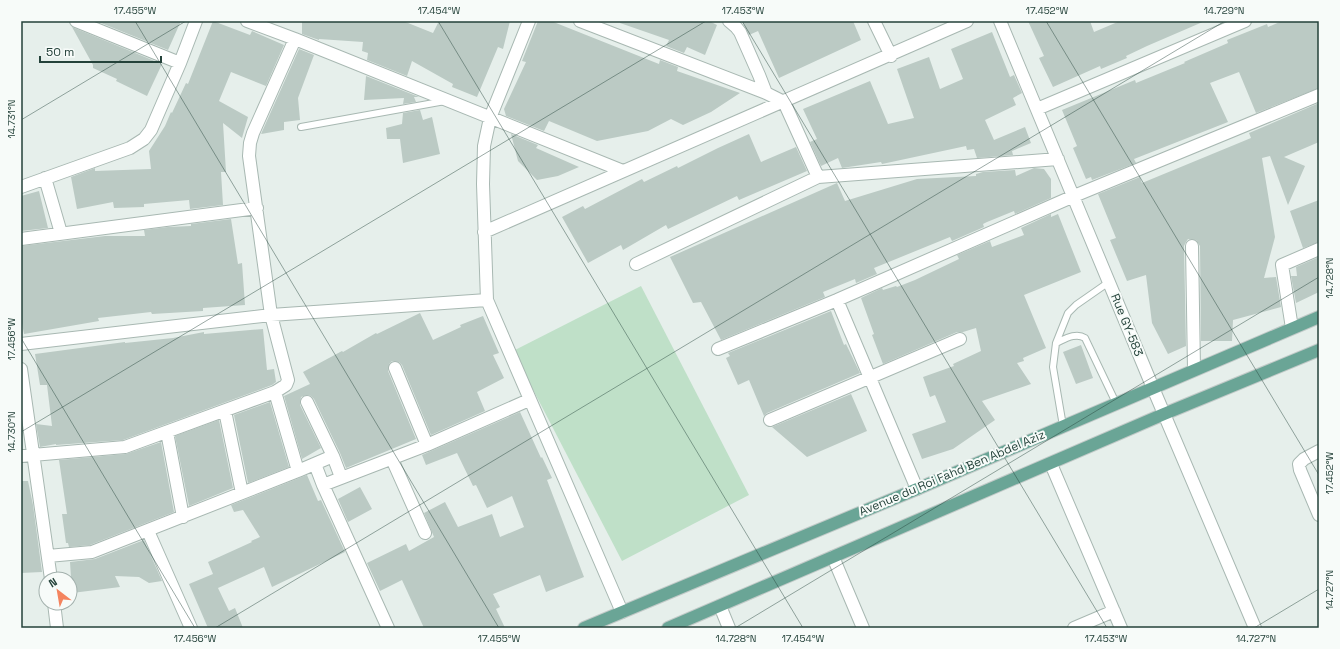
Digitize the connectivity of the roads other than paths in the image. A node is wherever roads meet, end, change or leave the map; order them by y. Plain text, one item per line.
1 (76, 21) edge
2 (196, 21) edge
3 (247, 21) edge
4 (530, 21) edge
5 (580, 21) edge
6 (729, 21) edge
7 (874, 21) edge
8 (967, 21) edge
9 (1000, 21) edge
10 (1245, 21) edge
11 (295, 39) junction
12 (891, 56) junction
13 (180, 63) junction
14 (766, 94) junction
15 (1319, 95) edge
16 (448, 101) junction
17 (784, 102) junction
18 (1037, 109) junction
19 (490, 118) junction
20 (301, 127) dead end
21 (1058, 159) junction
22 (623, 171) junction
23 (818, 177) junction
24 (45, 178) junction
25 (21, 187) edge
26 (1074, 196) junction
27 (257, 208) junction
28 (484, 232) junction
29 (61, 233) junction
30 (21, 239) edge
31 (1192, 246) dead end
32 (1319, 249) edge
33 (636, 264) dead end
34 (1109, 282) junction
35 (487, 300) junction
36 (837, 300) junction
37 (272, 315) junction
38 (1319, 317) edge
39 (1292, 328) junction
40 (960, 339) dead end
41 (1056, 343) junction
42 (21, 344) edge
43 (718, 349) dead end
44 (1319, 350) edge
45 (395, 368) dead end
46 (21, 369) edge
47 (1194, 369) junction
48 (870, 378) junction
49 (1153, 388) junction
50 (275, 392) junction
51 (529, 400) junction
52 (307, 402) dead end
53 (1116, 403) junction
54 (225, 410) junction
55 (1164, 414) junction
56 (770, 420) dead end
57 (1063, 426) junction
58 (167, 432) junction
59 (427, 445) junction
60 (1319, 451) edge
61 (21, 456) edge
62 (33, 456) junction
63 (333, 456) junction
64 (392, 459) junction
65 (315, 464) junction
66 (1051, 464) junction
67 (298, 471) junction
68 (341, 477) junction
69 (322, 485) junction
70 (917, 489) junction
71 (242, 493) junction
72 (1319, 515) edge
73 (183, 517) junction
74 (148, 531) junction
75 (425, 533) dead end
76 (48, 556) junction
77 (833, 558) junction
78 (50, 571) edge
79 (720, 606) junction
80 (55, 611) edge
81 (1114, 611) junction
82 (622, 612) junction
83 (57, 628) edge
84 (191, 628) edge
85 (388, 628) edge
86 (584, 628) edge
87 (668, 628) edge
88 (729, 628) edge
89 (862, 628) edge
90 (1074, 628) edge
91 (1121, 628) edge
92 (1255, 628) edge

1 - 13 street
2 - 13 street
3 - 11 street
4 - 19 street
5 - 14 street
6 - 14 street
7 - 12 street
8 - 12 street
9 - 18 street, Rue GY-583
10 - 18 street
11 - 16 street
11 - 27 street
12 - 17 street
13 - 24 street
14 - 17 street
15 - 26 street
16 - 19 street
16 - 20 lane
17 - 22 street
17 - 23 street
18 - 21 street, Rue GY-583
19 - 22 street
19 - 28 street
21 - 23 street
21 - 26 street, Rue GY-583
22 - 28 street
23 - 33 street
24 - 25 street
24 - 29 street
26 - 34 street, Rue GY-583
26 - 36 street
27 - 29 street
27 - 37 street
28 - 35 street
29 - 30 street
31 - 47 street
32 - 39 street
34 - 41 lane
34 - 49 street, Rue GY-583
35 - 37 street
35 - 51 street
36 - 43 street
36 - 48 street
37 - 42 street
37 - 50 street
38 - 39 main road, Avenue du Roi Fahd Ben Abdel Aziz
39 - 47 main road, Avenue du Roi Fahd Ben Abdel Aziz
40 - 48 street
41 - 53 lane
41 - 57 lane
44 - 55 main road
45 - 59 street
46 - 62 street
47 - 49 main road, Avenue du Roi Fahd Ben Abdel Aziz
48 - 56 street
48 - 70 street
49 - 53 main road, Avenue du Roi Fahd Ben Abdel Aziz
49 - 55 street, Rue GY-583
50 - 54 street
50 - 67 street
51 - 59 street
51 - 82 street
52 - 63 street
53 - 57 main road, Avenue du Roi Fahd Ben Abdel Aziz
54 - 58 street
54 - 71 street
55 - 66 main road
55 - 92 street, Rue GY-583
57 - 70 main road, Avenue du Roi Fahd Ben Abdel Aziz
58 - 62 street
58 - 73 street
59 - 64 street
60 - 72 street
61 - 62 street
62 - 76 street
63 - 65 street
63 - 68 street
64 - 68 street
64 - 75 street
65 - 67 street
65 - 69 street
66 - 77 main road
66 - 81 street
67 - 71 street
68 - 69 street
69 - 85 street
70 - 82 main road, Avenue du Roi Fahd Ben Abdel Aziz
71 - 73 street
73 - 74 street
74 - 76 street
74 - 84 street
76 - 78 street
77 - 79 main road
77 - 89 street
79 - 87 main road
79 - 88 street
80 - 83 street
81 - 90 street
81 - 91 street
82 - 86 main road, Avenue du Roi Fahd Ben Abdel Aziz

